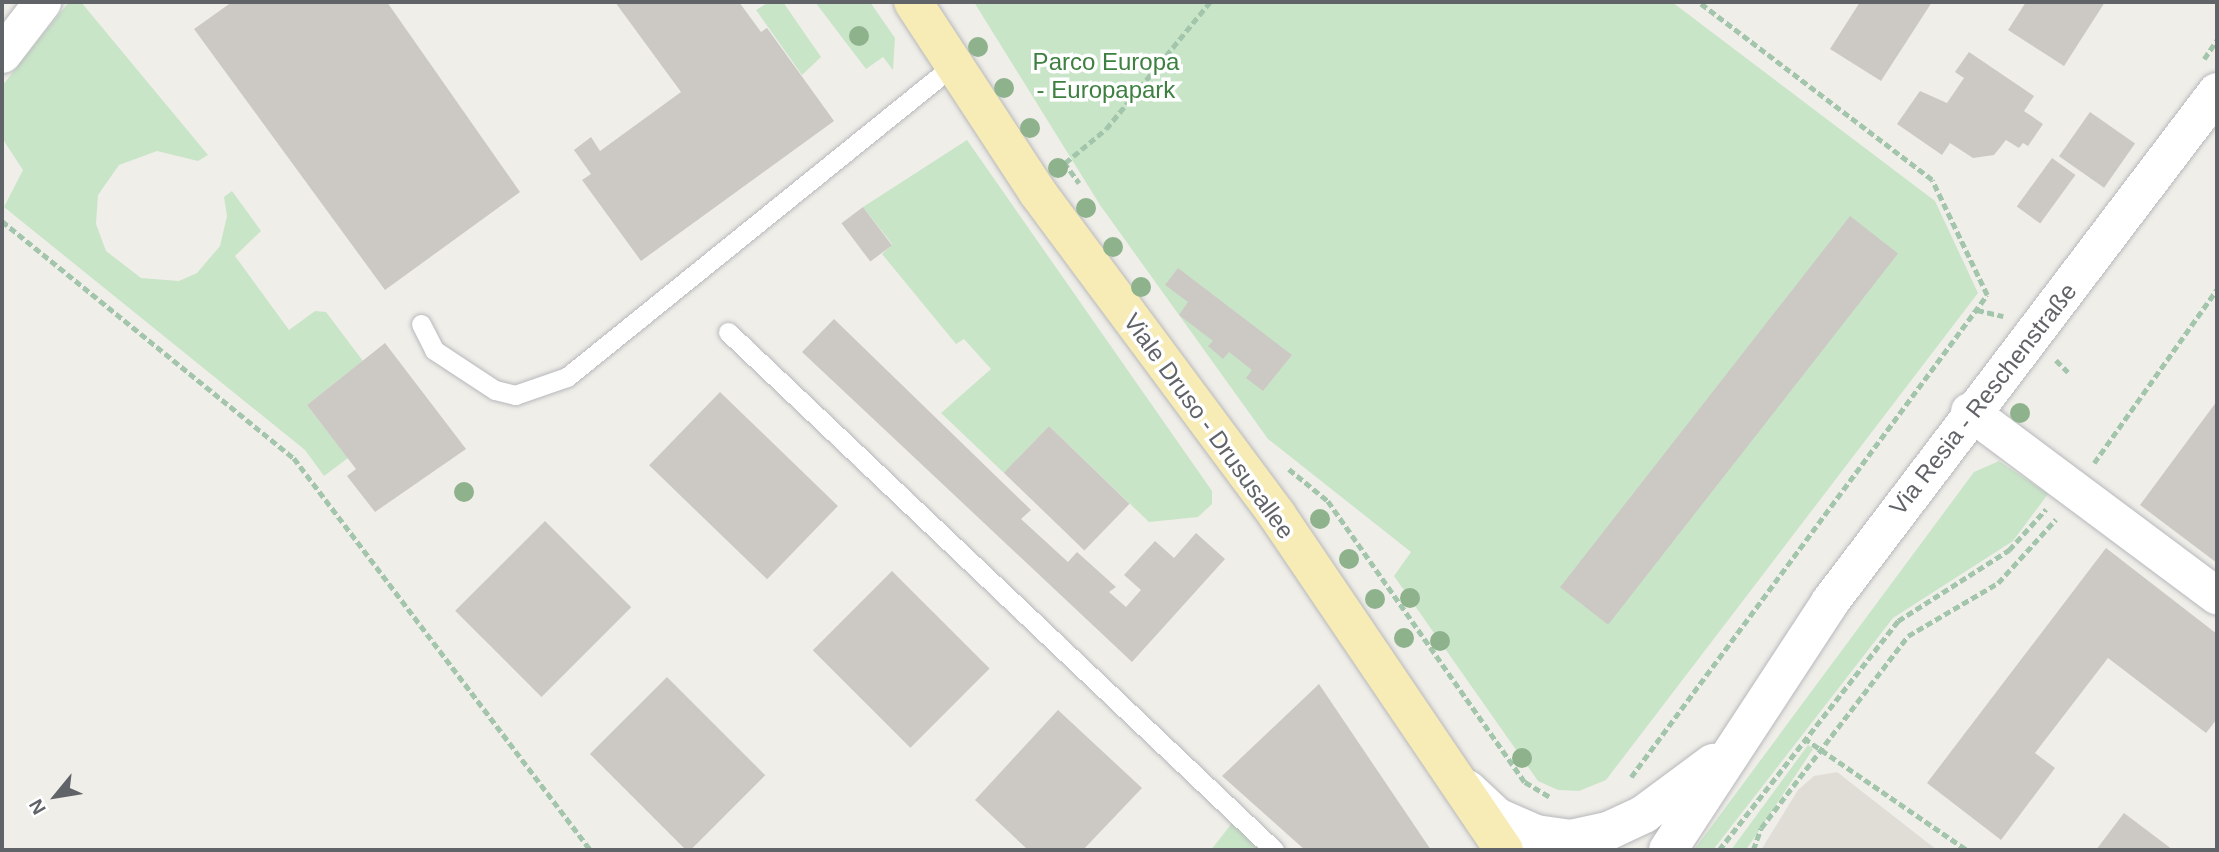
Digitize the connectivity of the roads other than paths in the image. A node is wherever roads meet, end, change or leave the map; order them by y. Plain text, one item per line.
1 (42, 2) edge
2 (913, 2) edge
3 (2, 54) edge
4 (954, 65) junction
5 (2217, 92) edge
6 (421, 324) dead end
7 (728, 331) dead end
8 (1969, 411) junction
9 (2217, 596) edge
10 (1749, 727) junction
11 (1453, 775) junction
12 (1673, 846) edge
13 (1274, 850) edge
14 (1504, 850) edge
15 (1640, 850) edge

1 - 3 street
2 - 4 main road, Viale Druso - Drususallee
4 - 6 lane
4 - 11 main road, Viale Druso - Drususallee
5 - 8 main road, Via Resia - Reschenstraße
7 - 13 lane
8 - 9 street
8 - 10 main road, Via Resia - Reschenstraße
10 - 11 main road
10 - 12 main road, Via Resia - Reschenstraße
10 - 15 main road, Via Resia - Reschenstraße
11 - 14 main road, Viale Druso - Drususallee

